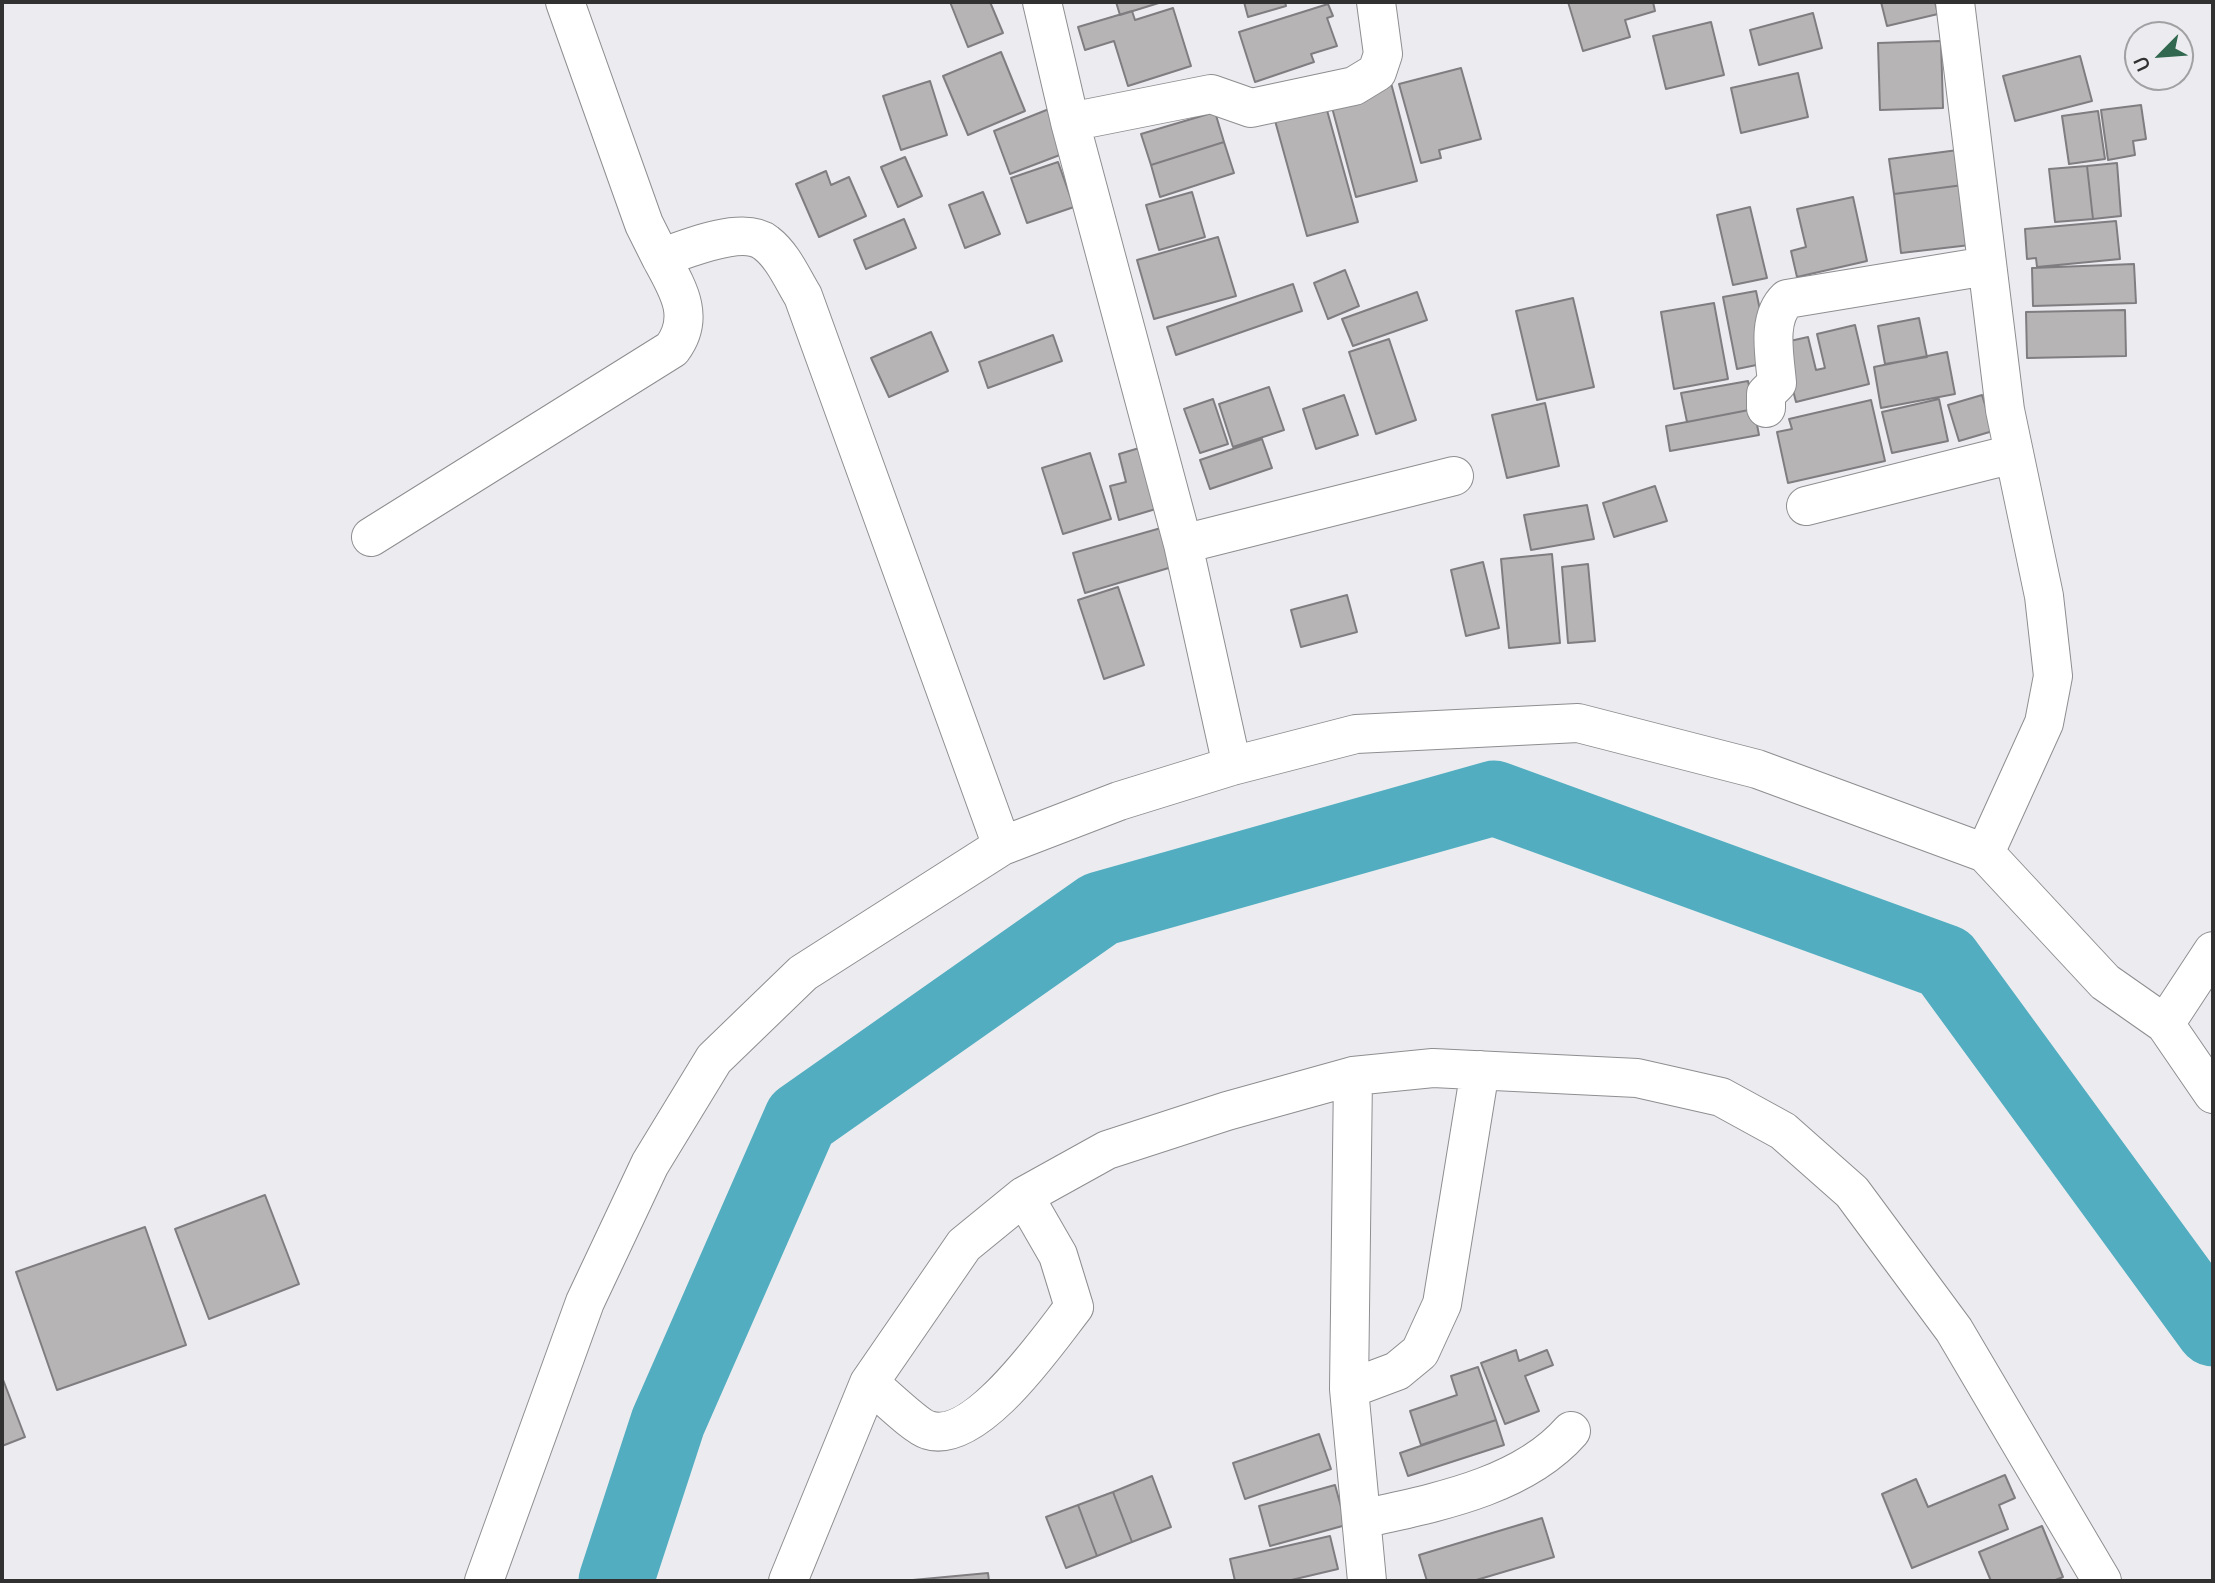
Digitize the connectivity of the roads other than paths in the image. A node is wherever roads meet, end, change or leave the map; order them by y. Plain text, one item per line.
1 (565, 2) edge
2 (1041, 2) edge
3 (1376, 2) edge
4 (1955, 2) edge
5 (1070, 122) junction
6 (661, 258) junction
7 (1987, 266) junction
8 (1766, 408) dead end
9 (2013, 454) junction
10 (1454, 476) dead end
11 (1806, 506) dead end
12 (371, 537) dead end
13 (1183, 544) junction
14 (1232, 766) junction
15 (1002, 846) junction
16 (1985, 853) junction
17 (2213, 951) edge
18 (2165, 1024) junction
19 (1480, 1070) junction
20 (1353, 1076) junction
21 (2213, 1094) edge
22 (1024, 1196) junction
23 (869, 1383) junction
24 (1349, 1389) junction
25 (1571, 1431) dead end
26 (1362, 1519) junction
27 (484, 1581) edge
28 (788, 1581) edge
29 (1367, 1581) edge
30 (2102, 1581) edge

1 - 6 street
2 - 5 street
3 - 5 street
4 - 7 street
5 - 13 street
6 - 12 street
6 - 15 street
7 - 8 street
7 - 9 street
9 - 11 street
9 - 16 street
10 - 13 street
13 - 14 street
14 - 15 street
14 - 16 street
15 - 27 street
16 - 18 street
17 - 18 street
18 - 21 street
19 - 20 street
19 - 24 street
19 - 30 street
20 - 22 street
20 - 24 street
22 - 23 street
22 - 23 street
23 - 28 street
24 - 26 street
25 - 26 street
26 - 29 street

